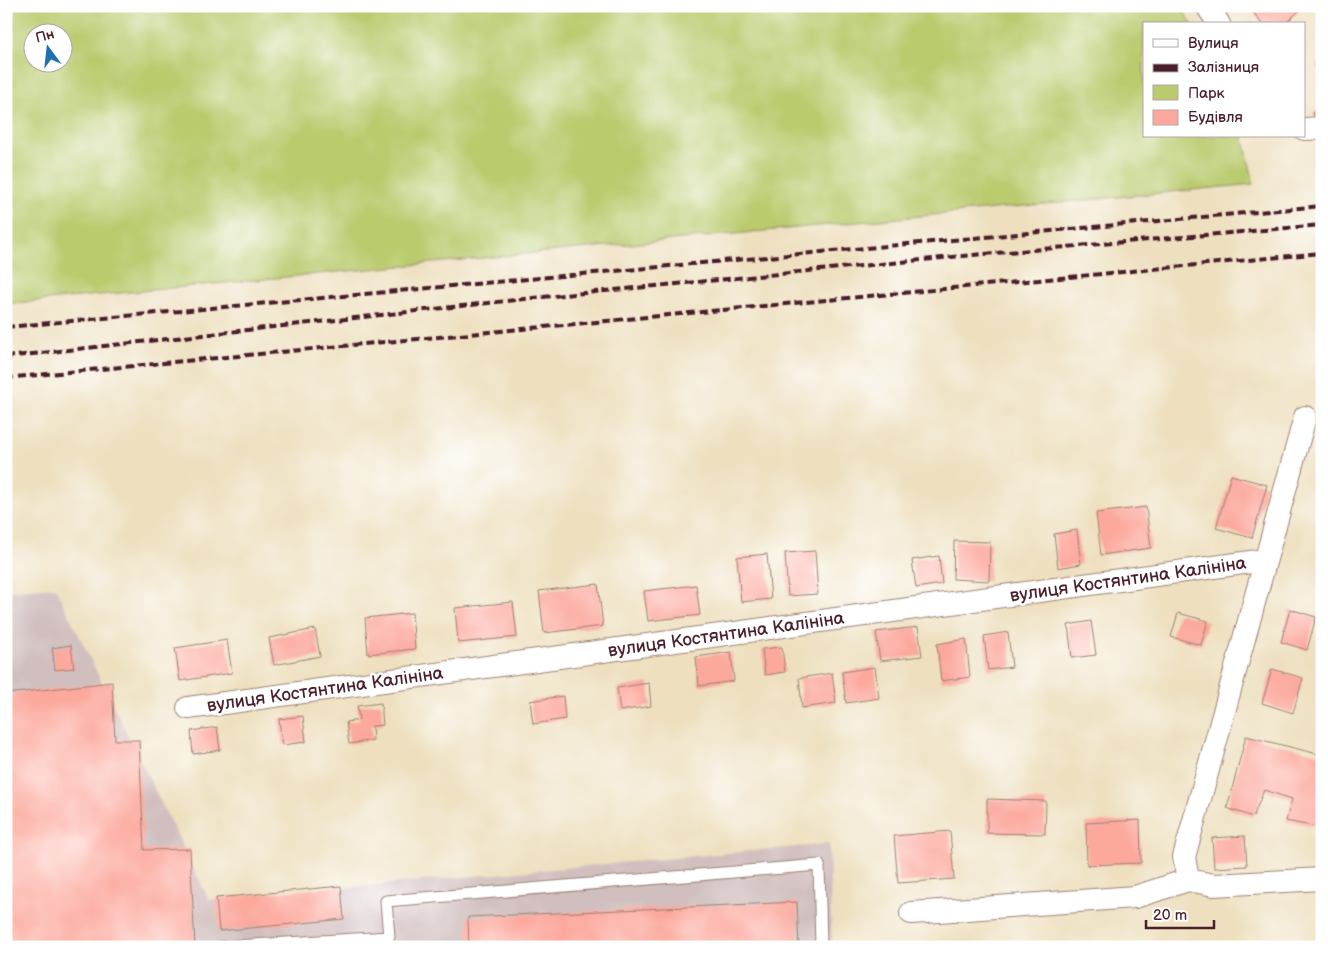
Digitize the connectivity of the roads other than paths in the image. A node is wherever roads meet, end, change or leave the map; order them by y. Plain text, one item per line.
1 (1207, 6) edge
2 (1218, 22) edge
3 (1305, 417) dead end
4 (1265, 560) junction
5 (188, 708) dead end
6 (1322, 879) edge
7 (1188, 880) junction
8 (911, 913) dead end
9 (220, 947) edge
10 (821, 947) edge

1 - 2 street
3 - 4 street, вулиця Костянтина Калініна
4 - 5 street, вулиця Костянтина Калініна
4 - 7 street, вулиця Костянтина Калініна
6 - 7 street
7 - 8 street
9 - 10 lane

